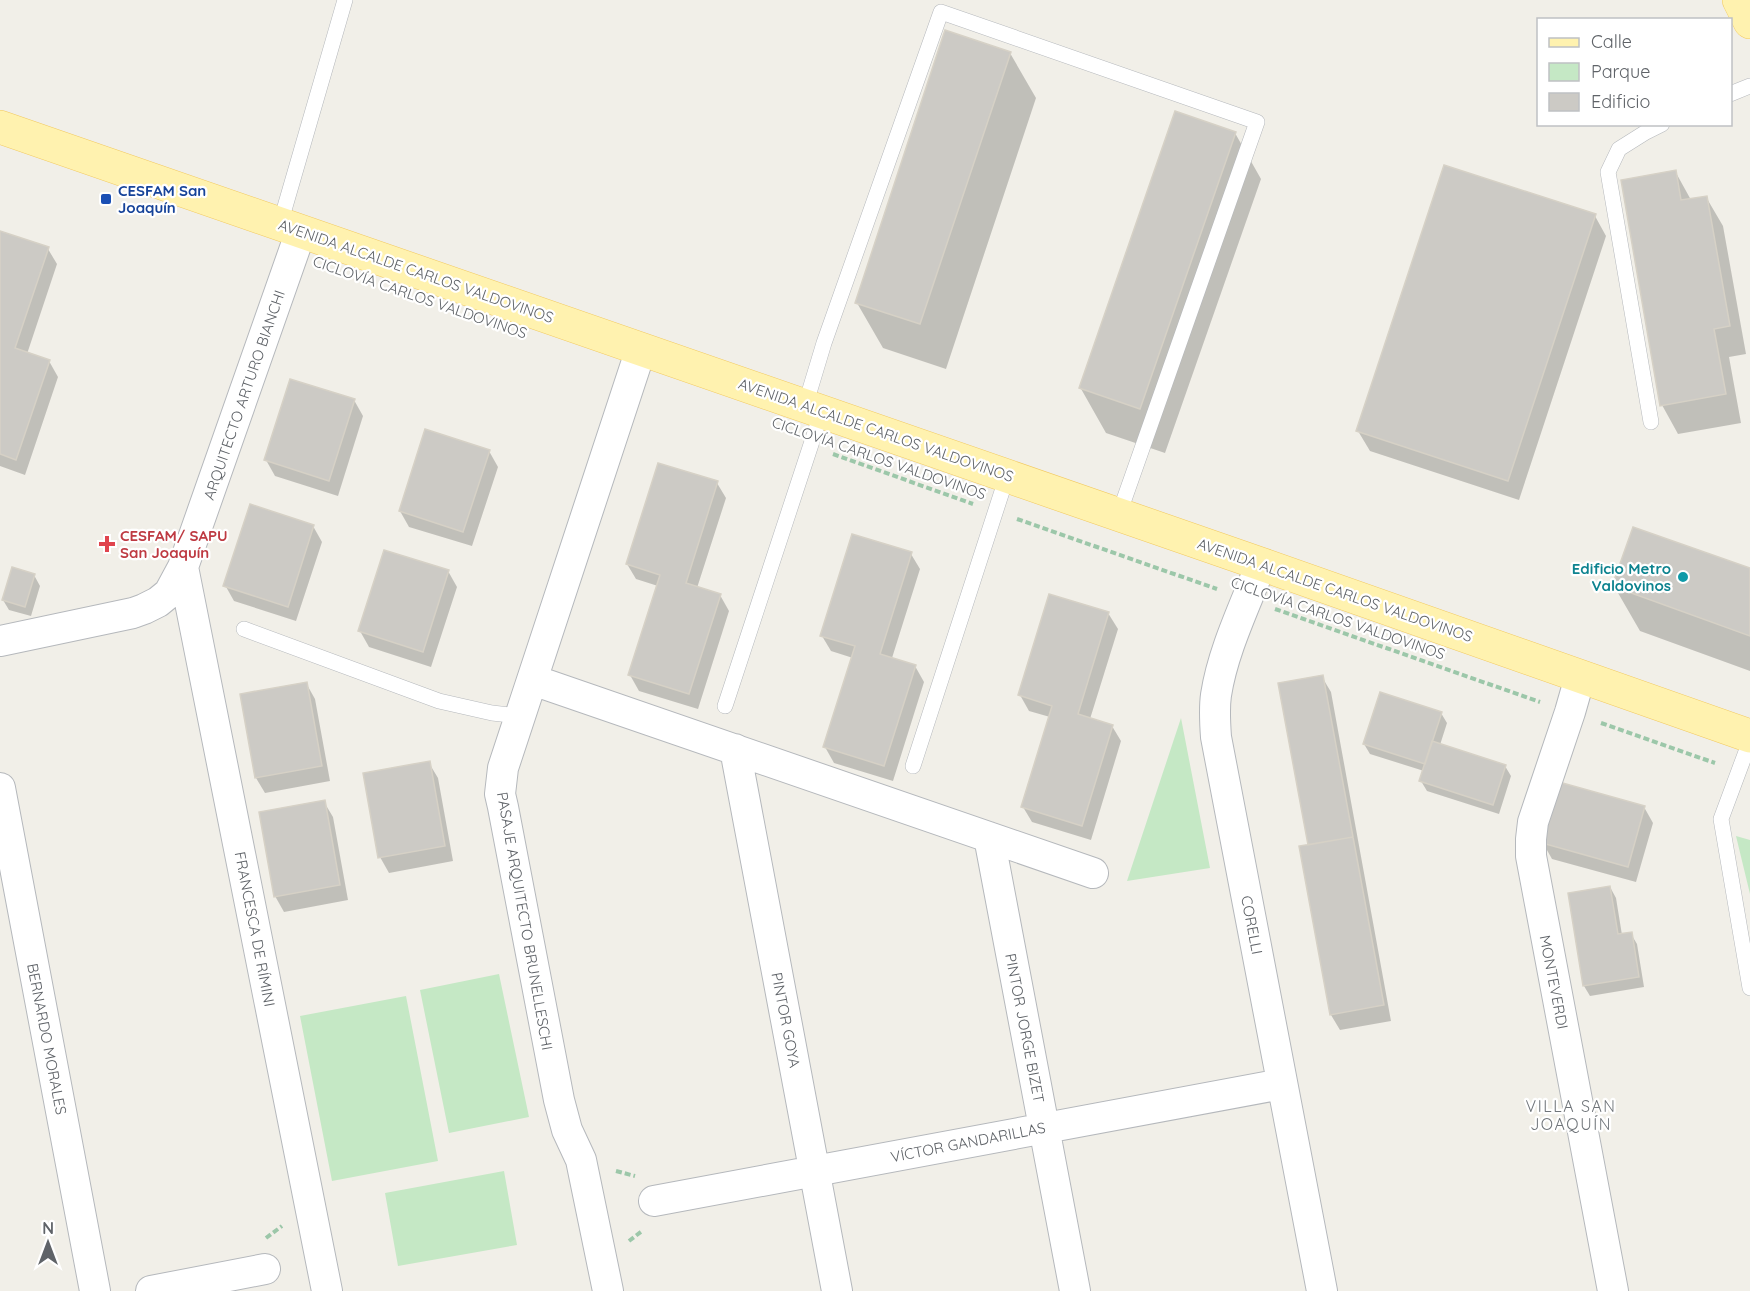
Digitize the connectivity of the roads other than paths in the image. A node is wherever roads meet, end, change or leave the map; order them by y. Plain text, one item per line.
1 (345, 0) edge
2 (1739, 0) edge
3 (1750, 22) edge
4 (1750, 86) edge
5 (1732, 94) edge
6 (1658, 126) edge
7 (0, 127) edge
8 (291, 228) junction
9 (641, 349) junction
10 (813, 409) junction
11 (1651, 422) dead end
12 (1007, 476) junction
13 (1119, 514) junction
14 (1261, 564) junction
15 (183, 567) junction
16 (244, 629) dead end
17 (0, 641) edge
18 (1580, 677) junction
19 (533, 680) junction
20 (725, 706) dead end
21 (520, 716) junction
22 (1750, 736) edge
23 (1750, 741) edge
24 (735, 749) junction
25 (913, 766) dead end
26 (0, 788) edge
27 (989, 837) junction
28 (1093, 873) dead end
29 (1750, 988) edge
30 (1282, 1084) junction
31 (1043, 1128) junction
32 (814, 1171) junction
33 (654, 1201) dead end
34 (265, 1269) dead end
35 (95, 1291) edge
36 (151, 1291) edge
37 (327, 1291) edge
38 (608, 1291) edge
39 (837, 1291) edge
40 (1074, 1291) edge
41 (1322, 1291) edge
42 (1613, 1291) edge

1 - 8 lane
2 - 3 main road
4 - 5 lane
6 - 11 lane
7 - 8 main road, AVENIDA ALCALDE CARLOS VALDOVINOS
8 - 9 main road, AVENIDA ALCALDE CARLOS VALDOVINOS
8 - 15 street, ARQUITECTO ARTURO BIANCHI
9 - 10 main road, AVENIDA ALCALDE CARLOS VALDOVINOS
9 - 19 street, PASAJE ARQUITECTO BRUNELLESCHI
10 - 12 main road, AVENIDA ALCALDE CARLOS VALDOVINOS
10 - 13 lane
10 - 20 lane
12 - 13 main road, AVENIDA ALCALDE CARLOS VALDOVINOS
12 - 25 lane
13 - 14 main road, AVENIDA ALCALDE CARLOS VALDOVINOS
14 - 18 main road, AVENIDA ALCALDE CARLOS VALDOVINOS
14 - 30 street, CORELLI
15 - 17 street, ARQUITECTO ARTURO BIANCHI
15 - 37 street, FRANCESCA DE RÍMINI
16 - 21 lane
18 - 22 main road, AVENIDA ALCALDE CARLOS VALDOVINOS
18 - 42 street, MONTEVERDI
19 - 21 street, PASAJE ARQUITECTO BRUNELLESCHI
19 - 24 street
21 - 38 street, PASAJE ARQUITECTO BRUNELLESCHI
23 - 29 lane
24 - 27 street
24 - 32 street, PINTOR GOYA
26 - 35 street, BERNARDO MORALES
27 - 28 street
27 - 31 street, PINTOR JORGE BIZET
30 - 31 street, VÍCTOR GANDARILLAS
30 - 41 street, CORELLI
31 - 32 street, VÍCTOR GANDARILLAS
31 - 40 street, PINTOR JORGE BIZET
32 - 33 street, VÍCTOR GANDARILLAS
32 - 39 street, PINTOR GOYA
34 - 36 street

